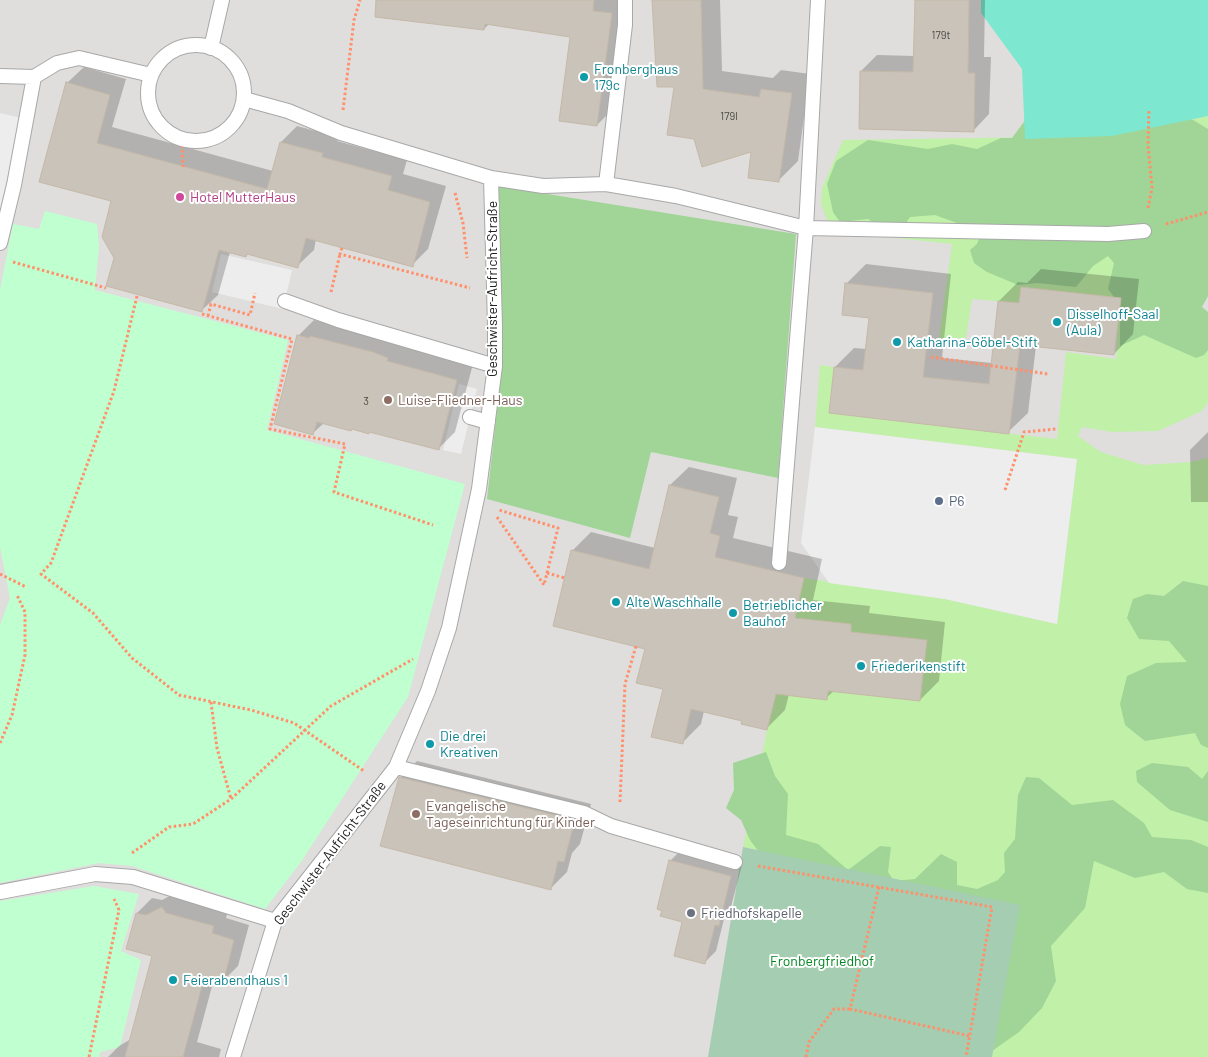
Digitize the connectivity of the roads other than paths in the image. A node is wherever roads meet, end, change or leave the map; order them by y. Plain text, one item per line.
1 (222, 0) edge
2 (625, 0) edge
3 (818, 0) edge
4 (211, 48) junction
5 (151, 75) junction
6 (0, 76) edge
7 (34, 77) junction
8 (244, 99) junction
9 (491, 178) junction
10 (606, 184) junction
11 (806, 228) junction
12 (1144, 231) road end
13 (0, 243) edge
14 (285, 301) dead end
15 (495, 366) junction
16 (470, 417) dead end
17 (488, 422) junction
18 (779, 563) dead end
19 (396, 767) junction
20 (735, 862) road end
21 (0, 892) edge
22 (275, 922) junction
23 (233, 1057) edge

1 - 4 lane
2 - 10 lane
3 - 11 lane
4 - 5 lane
4 - 8 lane
5 - 7 lane
5 - 8 lane
6 - 7 lane
7 - 13 lane
8 - 9 lane
9 - 10 lane
9 - 15 lane, Geschwister-Aufricht-Straße
10 - 11 lane
11 - 12 lane
11 - 18 lane
14 - 15 lane
15 - 17 lane, Geschwister-Aufricht-Straße
16 - 17 lane
17 - 19 lane, Geschwister-Aufricht-Straße
19 - 20 lane
19 - 22 lane, Geschwister-Aufricht-Straße
21 - 22 lane
22 - 23 lane, Geschwister-Aufricht-Straße

